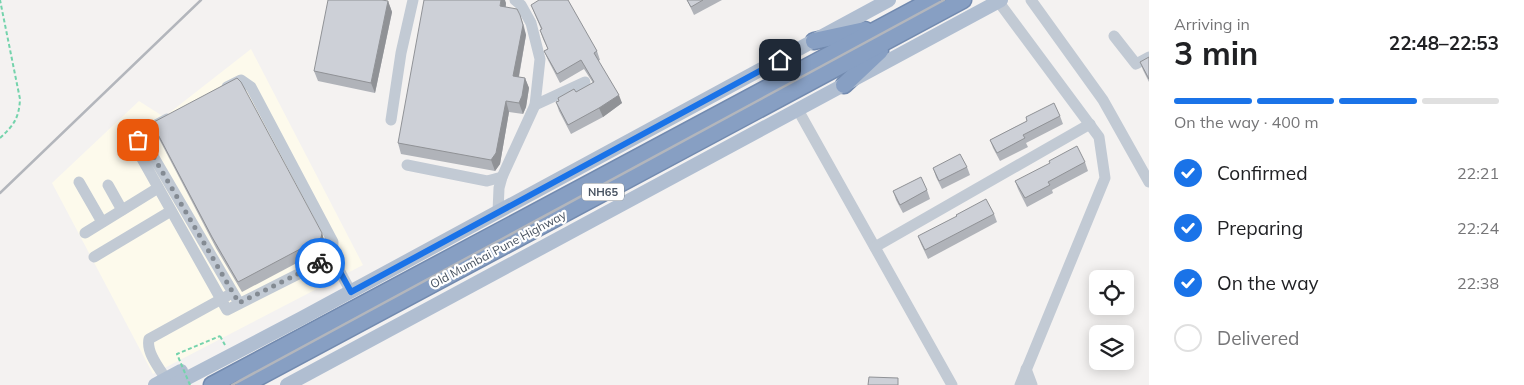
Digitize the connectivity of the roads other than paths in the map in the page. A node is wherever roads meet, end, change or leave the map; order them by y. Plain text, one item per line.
1 (413, 0) edge
2 (515, 0) edge
3 (889, 0) edge
4 (932, 0) edge
5 (964, 0) edge
6 (1031, 0) edge
7 (1000, 1) edge
8 (890, 31) junction
9 (1114, 36) dead end
10 (814, 41) junction
11 (1149, 57) edge
12 (585, 82) dead end
13 (844, 85) junction
14 (216, 93) edge
15 (535, 105) junction
16 (798, 110) junction
17 (175, 115) edge
18 (392, 120) dead end
19 (1090, 124) junction
20 (142, 139) junction
21 (408, 165) dead end
22 (502, 177) junction
23 (79, 182) dead end
24 (1149, 182) edge
25 (108, 185) dead end
26 (158, 188) junction
27 (122, 210) junction
28 (171, 211) junction
29 (498, 212) junction
30 (102, 222) junction
31 (85, 233) dead end
32 (875, 247) junction
33 (94, 257) dead end
34 (332, 257) junction
35 (232, 292) junction
36 (351, 292) junction
37 (239, 303) junction
38 (224, 305) junction
39 (302, 318) junction
40 (1026, 369) junction
41 (301, 381) edge
42 (165, 383) edge
43 (212, 385) edge
44 (244, 385) edge
45 (287, 385) edge
46 (952, 385) edge
47 (1020, 385) edge
48 (1032, 385) edge

1 - 18 street
2 - 15 street
3 - 10 main road
4 - 8 highway, Old Mumbai Pune Highway / NH65
5 - 8 highway, Old Mumbai Pune Highway / NH65
6 - 24 street
7 - 13 main road
7 - 19 street
8 - 10 highway
8 - 13 highway
8 - 43 highway, Old Mumbai Pune Highway / NH65
8 - 44 highway, Old Mumbai Pune Highway / NH65
9 - 11 street
10 - 29 main road
12 - 15 street
13 - 16 main road
14 - 34 street
15 - 22 street
16 - 32 street
16 - 41 main road
17 - 20 street
19 - 32 street
19 - 40 street
20 - 26 street
20 - 35 street
21 - 22 street
22 - 29 street
23 - 30 street
25 - 27 street
26 - 27 street
26 - 28 street
27 - 30 street
28 - 33 street
28 - 38 street
29 - 36 main road
30 - 31 street
32 - 46 street
34 - 36 street
34 - 37 street
35 - 37 street
35 - 38 street
36 - 39 main road
37 - 38 street
38 - 42 street
39 - 42 main road
39 - 42 main road
40 - 47 street
40 - 48 street
41 - 45 main road

